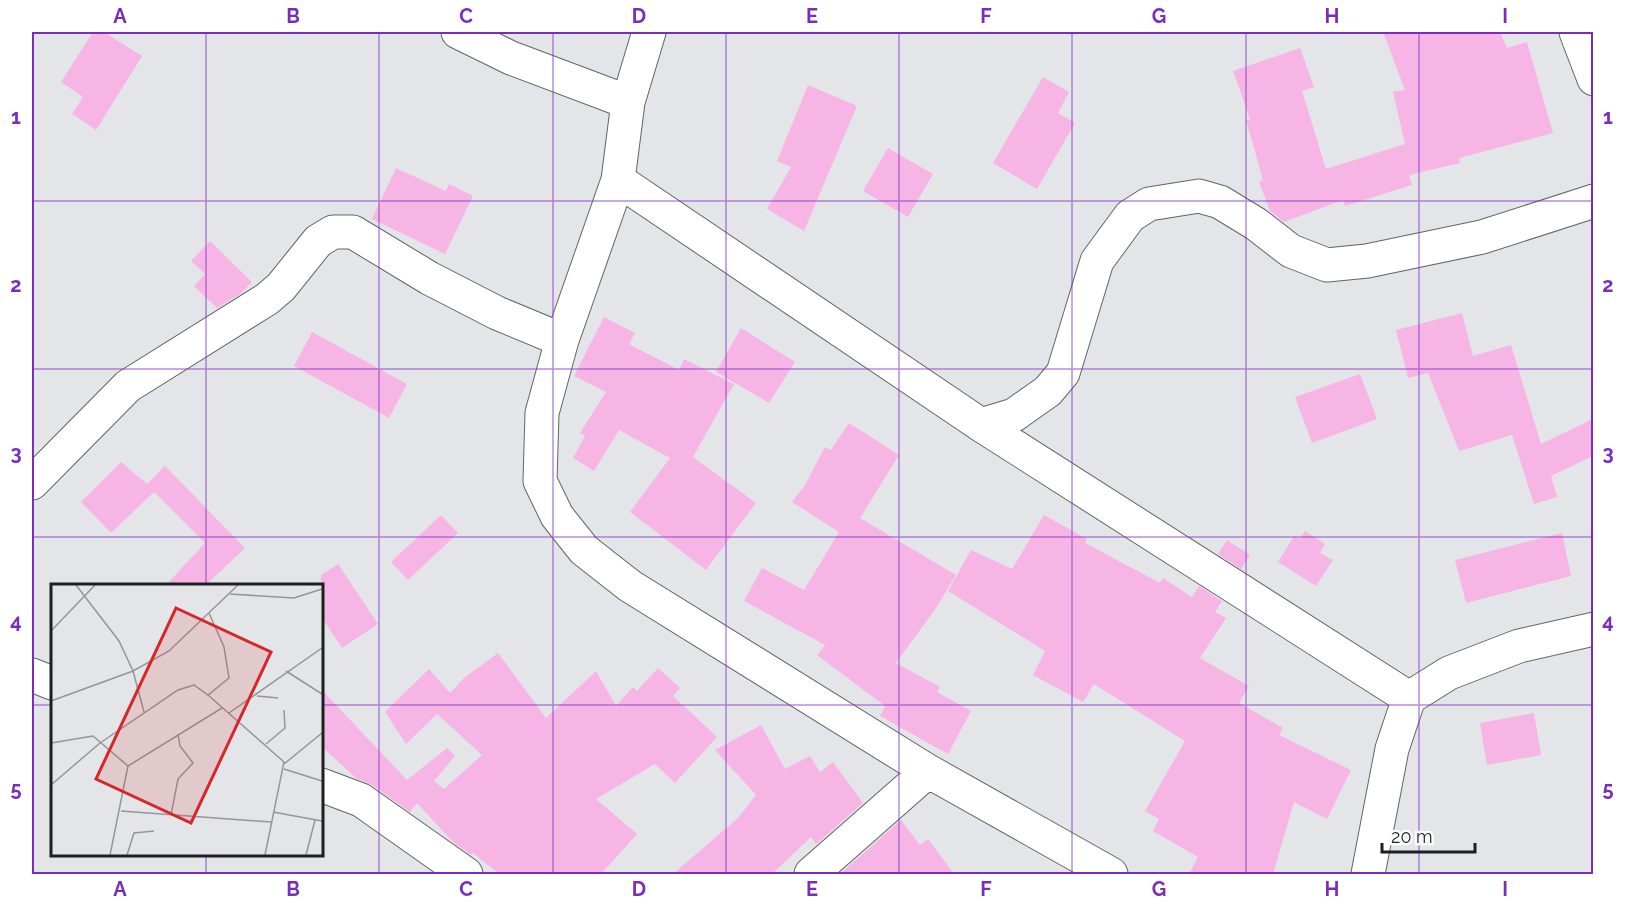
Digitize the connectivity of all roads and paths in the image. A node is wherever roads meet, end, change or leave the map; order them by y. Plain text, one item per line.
1 (458, 32) edge
2 (649, 32) edge
3 (1576, 32) edge
4 (1593, 79) edge
5 (628, 102) junction
6 (618, 180) junction
7 (1593, 201) edge
8 (562, 340) junction
9 (981, 425) junction
10 (32, 483) edge
11 (1593, 629) edge
12 (32, 675) edge
13 (51, 683) edge
14 (1409, 698) junction
15 (928, 771) junction
16 (322, 785) edge
17 (466, 874) edge
18 (811, 874) edge
19 (1111, 874) edge
20 (1368, 874) edge

1 - 5 street
2 - 5 street
3 - 4 street
5 - 6 street
6 - 8 street
6 - 9 street
7 - 9 street
8 - 10 street
8 - 15 street
9 - 14 street
11 - 14 street
12 - 13 street
14 - 20 street
15 - 18 street
15 - 19 street
16 - 17 street

